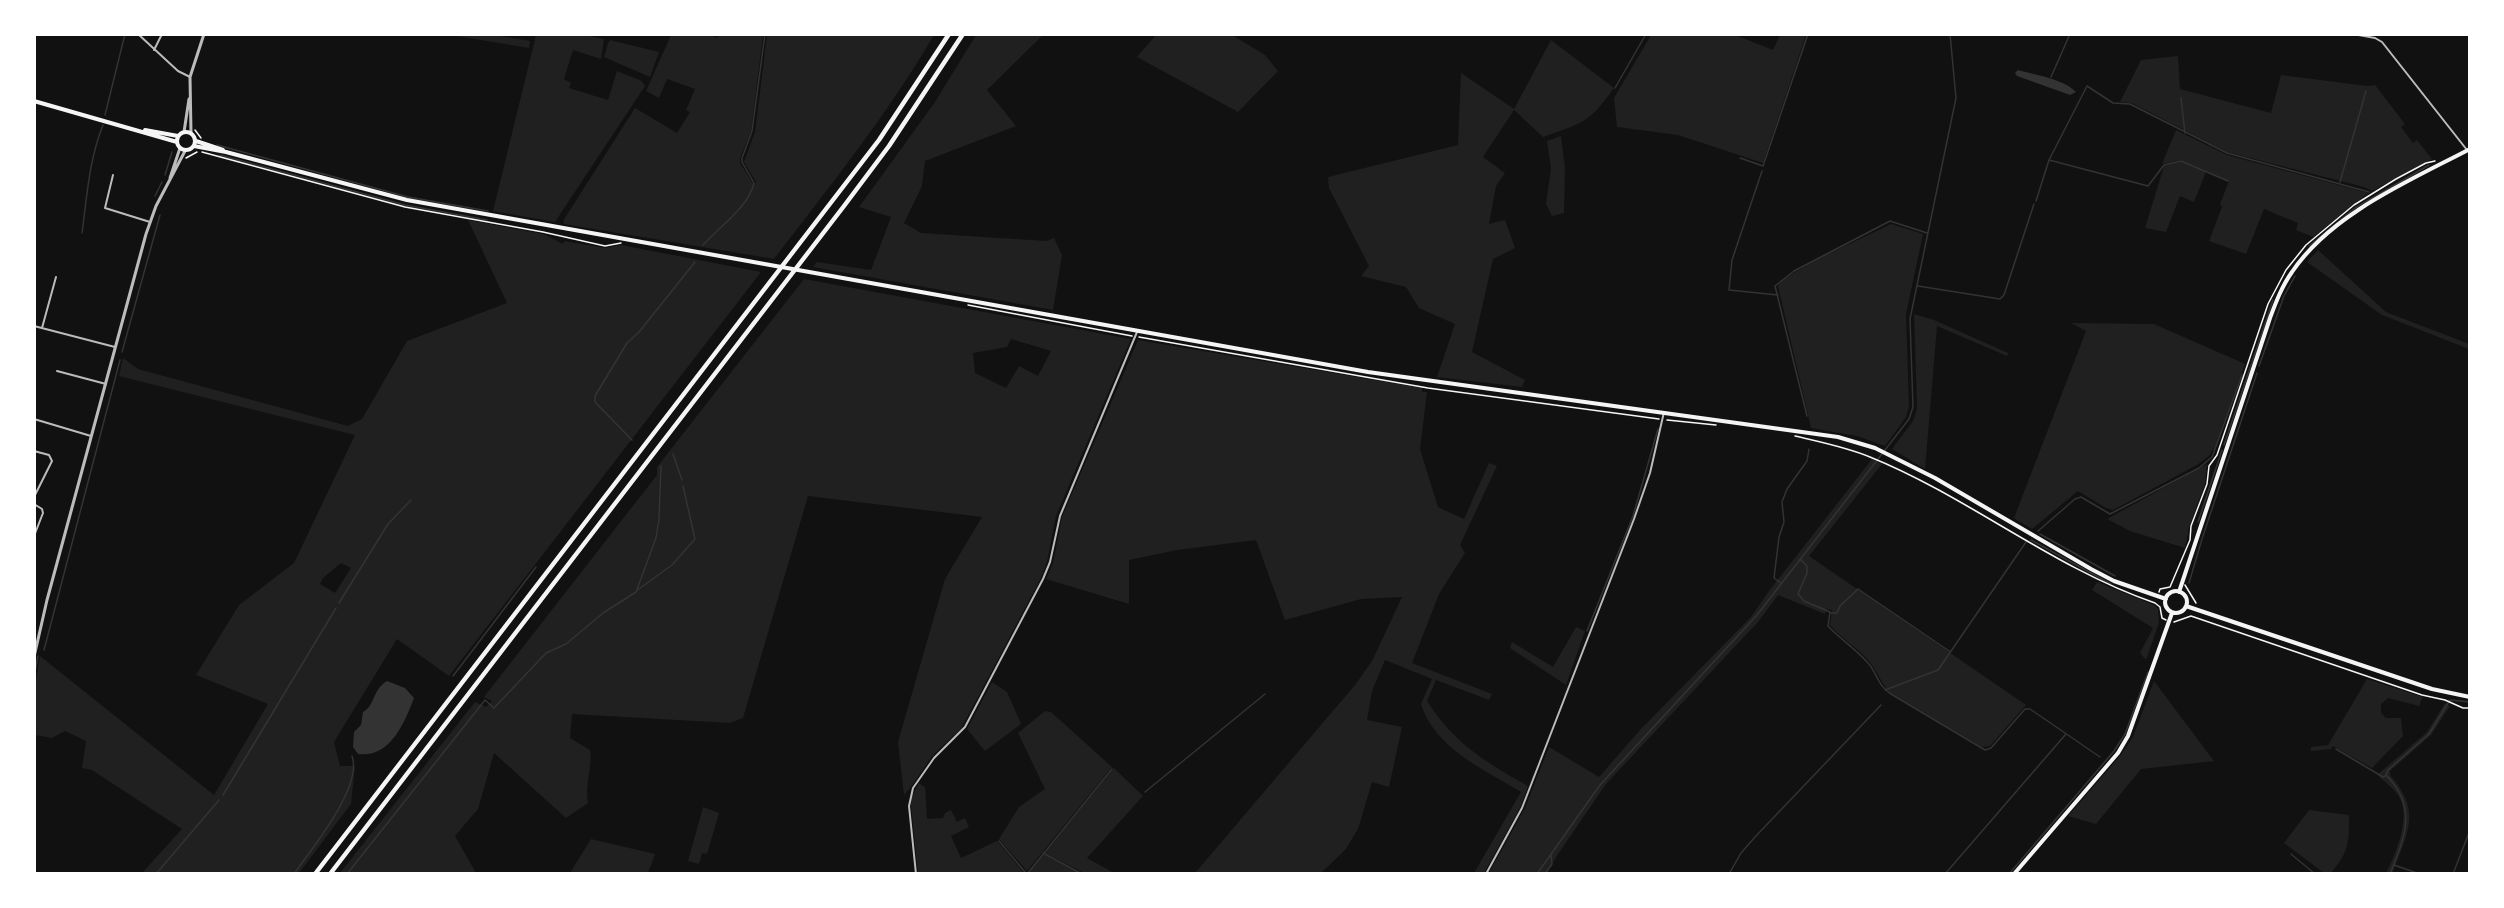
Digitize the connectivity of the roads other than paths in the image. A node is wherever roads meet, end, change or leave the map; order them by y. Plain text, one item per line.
1 (138, 34) edge
2 (162, 34) edge
3 (204, 34) edge
4 (949, 34) edge
5 (963, 34) edge
6 (2353, 34) edge
7 (154, 50) junction
8 (190, 77) junction
9 (190, 97) junction
10 (34, 100) edge
11 (184, 132) junction
12 (190, 133) junction
13 (178, 139) junction
14 (196, 141) junction
15 (194, 146) junction
16 (180, 148) junction
17 (2468, 150) edge
18 (185, 151) junction
19 (226, 152) junction
20 (113, 175) dead end
21 (169, 181) junction
22 (150, 222) junction
23 (56, 277) dead end
24 (34, 326) edge
25 (42, 328) junction
26 (1138, 330) junction
27 (115, 347) junction
28 (57, 371) dead end
29 (106, 384) junction
30 (1664, 412) junction
31 (34, 419) edge
32 (91, 436) junction
33 (34, 451) edge
34 (34, 497) edge
35 (34, 504) edge
36 (34, 536) edge
37 (2179, 592) junction
38 (2166, 599) junction
39 (2186, 606) junction
40 (2172, 613) junction
41 (36, 646) edge
42 (34, 657) edge
43 (2469, 697) edge
44 (315, 873) edge
45 (330, 873) edge
46 (916, 873) edge
47 (1486, 873) edge
48 (2014, 873) edge

1 - 7 street
2 - 7 street
3 - 8 street
4 - 44 highway
5 - 45 highway
6 - 17 street
7 - 8 street
8 - 9 street
9 - 11 street
9 - 12 street
10 - 13 main road
11 - 12 main road
11 - 13 main road
12 - 14 main road
13 - 16 main road
14 - 15 main road
14 - 19 main road
15 - 18 main road
15 - 19 main road
16 - 18 main road
16 - 21 street
17 - 37 main road
18 - 21 street
19 - 26 main road
20 - 22 street
21 - 22 street
22 - 27 street
23 - 25 street
24 - 25 street
25 - 27 street
26 - 30 main road
26 - 46 street
27 - 29 street
28 - 29 street
29 - 32 street
30 - 38 main road
30 - 47 street
31 - 32 street
32 - 41 street
33 - 34 street
35 - 36 street
37 - 38 main road
37 - 39 main road
38 - 40 main road
39 - 40 main road
39 - 43 main road
40 - 48 main road
41 - 42 street

